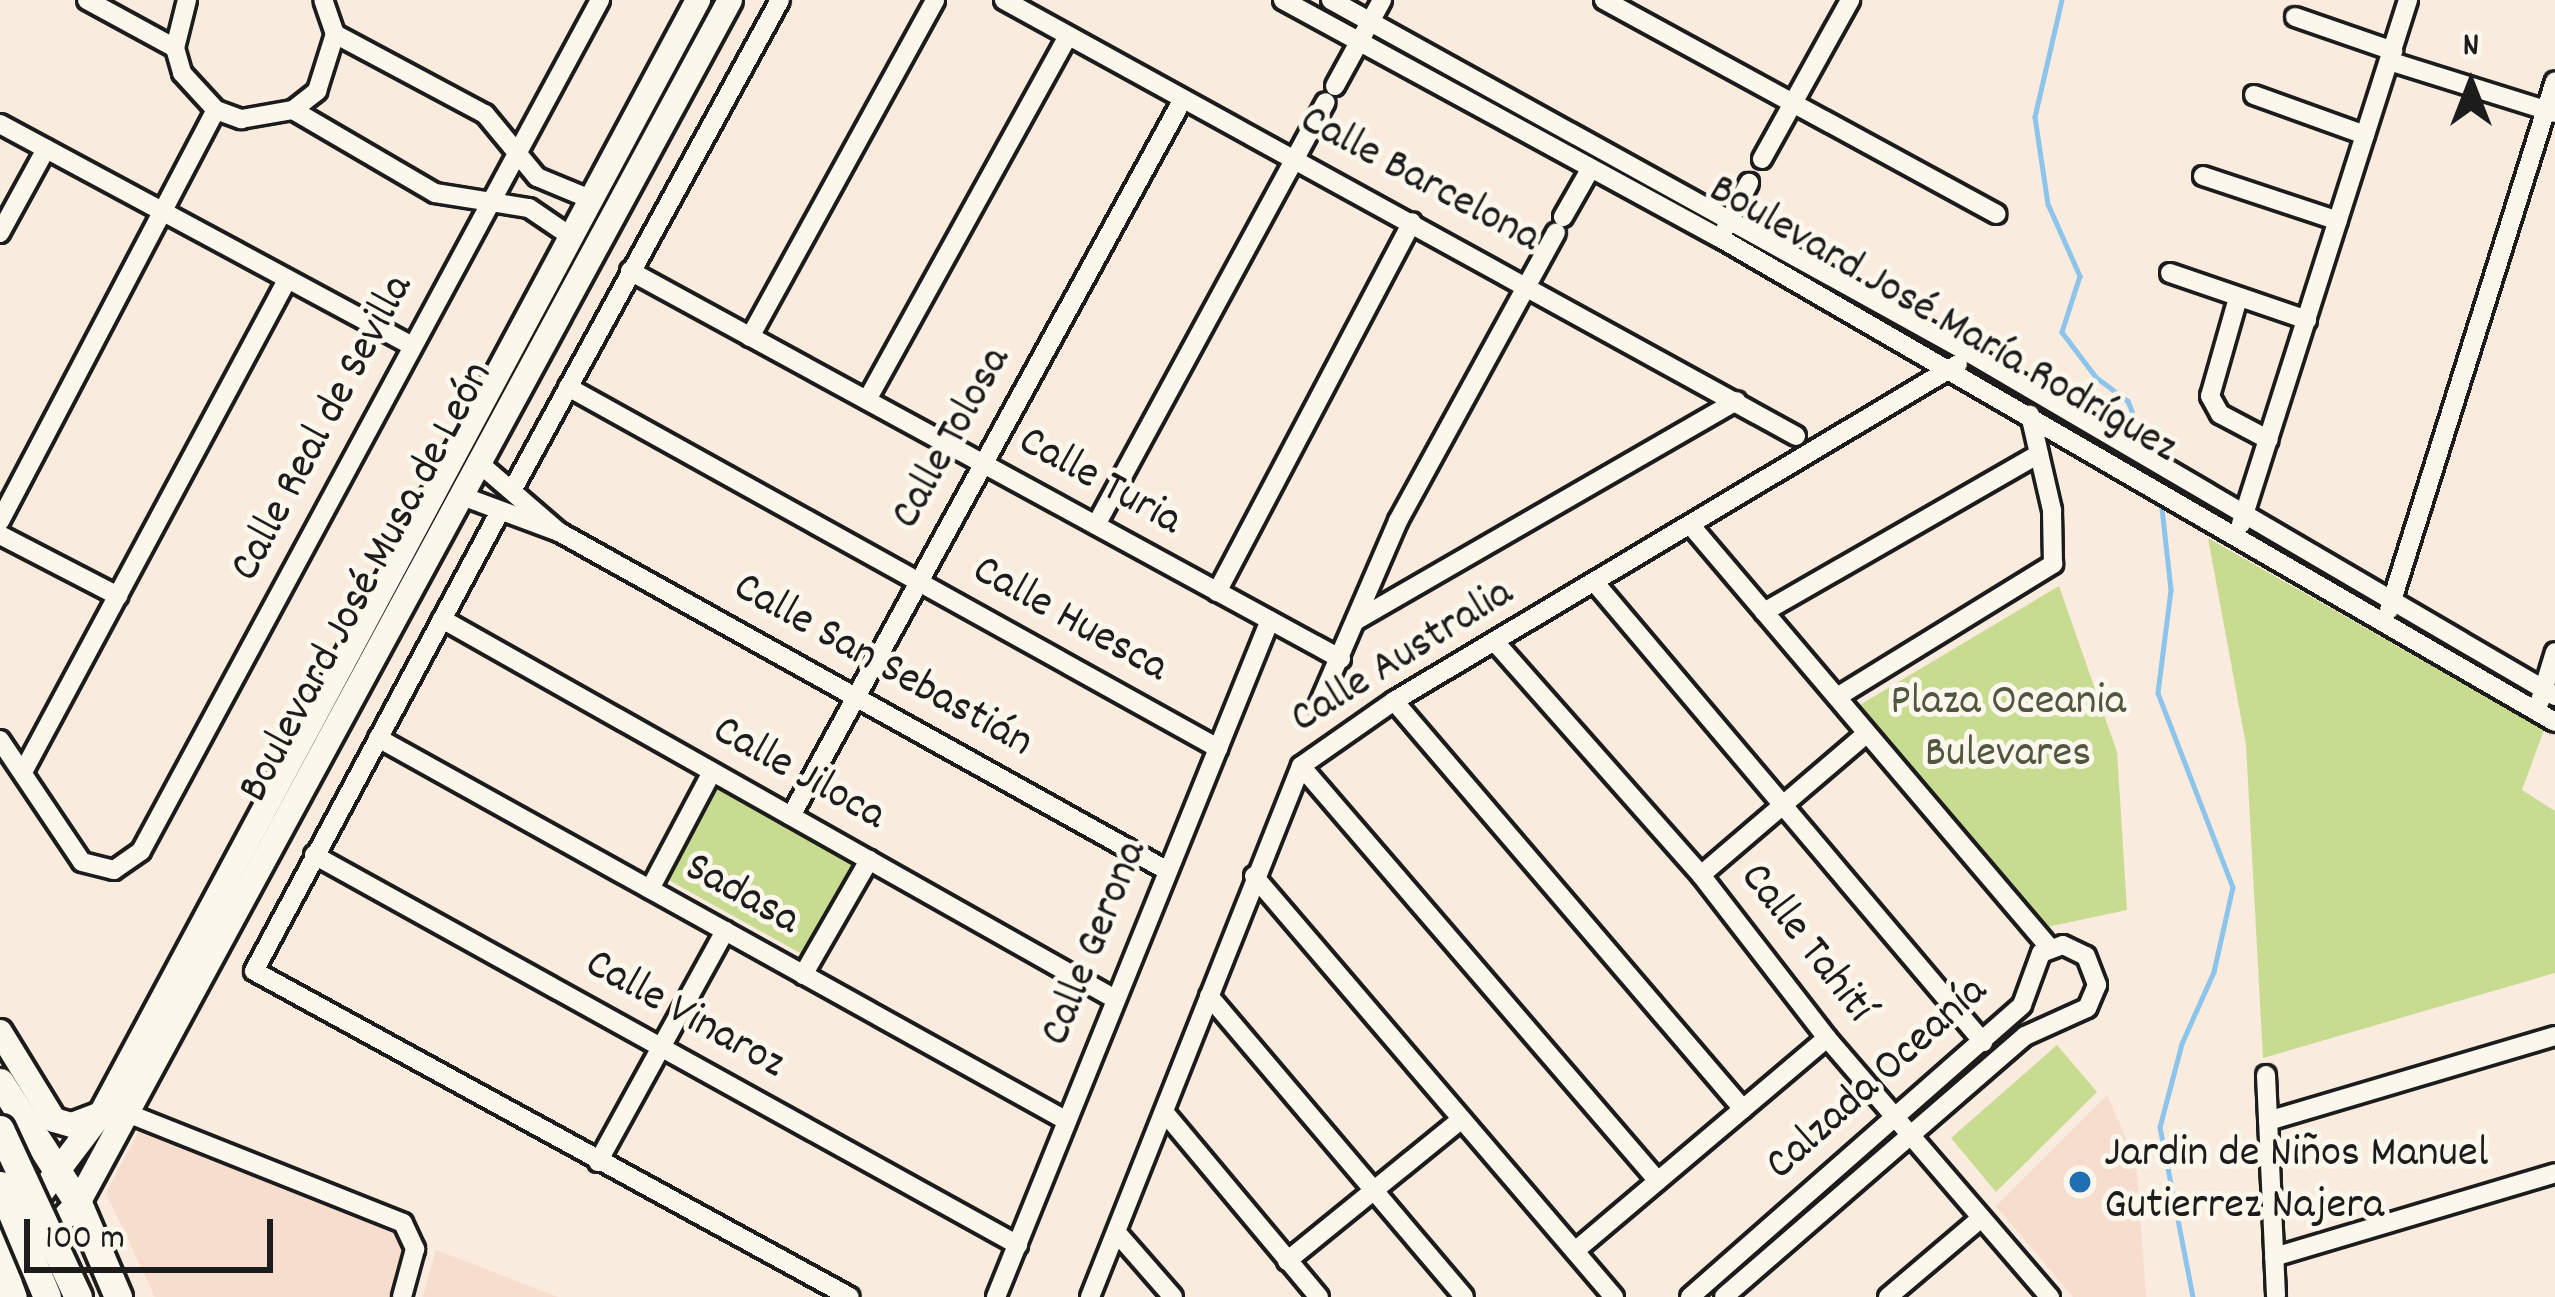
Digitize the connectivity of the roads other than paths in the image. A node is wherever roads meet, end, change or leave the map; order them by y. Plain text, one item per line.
1 (88, 0) edge
2 (187, 0) edge
3 (323, 0) edge
4 (698, 0) edge
5 (730, 0) edge
6 (780, 0) edge
7 (935, 0) edge
8 (1004, 0) edge
9 (1282, 0) edge
10 (1331, 0) edge
11 (1382, 0) edge
12 (1604, 0) edge
13 (1850, 0) edge
14 (2408, 0) edge
15 (595, 2) edge
16 (2295, 17) dead end
17 (1370, 21) junction
18 (335, 34) junction
19 (1068, 36) junction
20 (1360, 42) junction
21 (175, 48) junction
22 (672, 49) junction
23 (2391, 56) junction
24 (696, 62) junction
25 (2555, 81) edge
26 (2254, 95) dead end
27 (1183, 99) junction
28 (1792, 104) junction
29 (216, 110) junction
30 (293, 110) junction
31 (2550, 112) edge
32 (0, 124) edge
33 (2366, 135) junction
34 (46, 149) junction
35 (518, 156) junction
36 (1762, 158) dead end
37 (1296, 159) junction
38 (1591, 168) junction
39 (2203, 176) dead end
40 (1749, 183) dead end
41 (590, 200) junction
42 (488, 206) junction
43 (166, 212) junction
44 (1997, 214) dead end
45 (2338, 221) junction
46 (1412, 222) junction
47 (1725, 229) junction
48 (0, 232) edge
49 (570, 236) junction
50 (630, 271) junction
51 (2170, 274) dead end
52 (287, 280) junction
53 (1529, 283) junction
54 (2238, 298) junction
55 (2307, 320) junction
56 (750, 337) junction
57 (412, 346) junction
58 (1971, 354) junction
59 (1949, 370) junction
60 (568, 387) junction
61 (484, 394) junction
62 (867, 400) junction
63 (1736, 401) junction
64 (2030, 415) junction
65 (1796, 436) dead end
66 (2269, 440) junction
67 (2039, 454) junction
68 (479, 463) junction
69 (984, 464) junction
70 (514, 487) junction
71 (462, 496) junction
72 (2245, 514) junction
73 (498, 515) junction
74 (0, 521) edge
75 (1096, 525) junction
76 (1693, 528) junction
77 (559, 532) junction
78 (2238, 534) junction
79 (0, 535) edge
80 (919, 582) junction
81 (1596, 584) junction
82 (1217, 592) junction
83 (118, 596) junction
84 (2392, 601) junction
85 (1764, 612) junction
86 (442, 620) junction
87 (1270, 620) junction
88 (1357, 620) junction
89 (2385, 620) junction
90 (1496, 642) junction
91 (2555, 652) edge
92 (1340, 659) junction
93 (2549, 693) edge
94 (1838, 697) junction
95 (856, 698) junction
96 (1394, 700) junction
97 (1318, 706) dead end
98 (2536, 711) junction
99 (2555, 722) edge
100 (1867, 733) junction
101 (378, 738) junction
102 (0, 740) edge
103 (1218, 748) junction
104 (1301, 766) junction
105 (23, 772) junction
106 (712, 772) junction
107 (1783, 805) junction
108 (791, 816) junction
109 (314, 854) junction
110 (869, 860) junction
111 (1166, 870) junction
112 (1701, 875) junction
113 (1254, 876) junction
114 (650, 890) junction
115 (725, 931) junction
116 (2049, 947) junction
117 (803, 975) junction
118 (1209, 996) junction
119 (1115, 999) junction
120 (0, 1032) edge
121 (2555, 1036) edge
122 (1827, 1037) junction
123 (1983, 1042) junction
124 (661, 1048) junction
125 (2266, 1075) dead end
126 (0, 1082) edge
127 (1743, 1109) junction
128 (127, 1113) junction
129 (1165, 1113) junction
130 (101, 1114) junction
131 (1896, 1118) junction
132 (8, 1119) edge
133 (1067, 1121) junction
134 (2268, 1121) junction
135 (1458, 1122) junction
136 (1911, 1136) junction
137 (598, 1162) junction
138 (0, 1166) edge
139 (2555, 1173) edge
140 (61, 1174) junction
141 (1658, 1181) junction
142 (0, 1185) edge
143 (1372, 1190) junction
144 (78, 1204) junction
145 (1982, 1218) junction
146 (1117, 1233) junction
147 (1018, 1245) junction
148 (0, 1247) edge
149 (1575, 1252) junction
150 (2274, 1257) junction
151 (1287, 1261) junction
152 (5, 1281) edge
153 (1743, 1281) junction
154 (1898, 1294) edge
155 (2276, 1296) edge
156 (47, 1297) edge
157 (78, 1297) edge
158 (118, 1297) edge
159 (402, 1297) edge
160 (850, 1297) edge
161 (996, 1297) edge
162 (1090, 1297) edge
163 (1173, 1297) edge
164 (1319, 1297) edge
165 (1464, 1297) edge
166 (1614, 1297) edge
167 (1690, 1297) edge
168 (1724, 1297) edge
169 (1757, 1297) edge
170 (2050, 1297) edge

1 - 21 street
2 - 21 street
3 - 18 street
4 - 22 main road, Boulevard José Musa de León
5 - 24 main road, Boulevard José Musa de León
6 - 50 street
7 - 56 street
8 - 19 street, Calle Barcelona
9 - 20 street, Boulevard José María Rodríguez
10 - 17 street, Boulevard José María Rodríguez
11 - 17 street
12 - 28 street
13 - 28 street
14 - 23 street
15 - 35 street, Calle Real de Sevilla
16 - 23 street
17 - 20 street
17 - 47 street, Boulevard José María Rodríguez
18 - 30 street
18 - 35 street
19 - 27 street, Calle Barcelona
19 - 62 street
20 - 37 street
20 - 38 street, Boulevard José María Rodríguez
21 - 29 street
22 - 24 main road
22 - 41 main road, Boulevard José Musa de León
23 - 31 street
23 - 33 street
24 - 68 main road, Boulevard José Musa de León
25 - 31 street
26 - 33 street
27 - 37 street, Calle Barcelona
27 - 69 street, Calle Tolosa
28 - 36 street
28 - 44 street
29 - 30 street
29 - 43 street
30 - 42 street
31 - 84 street
32 - 34 street
33 - 45 street
34 - 43 street
34 - 48 street
35 - 41 street
35 - 42 street, Calle Real de Sevilla
37 - 46 street, Calle Barcelona
37 - 75 street
38 - 47 street, Boulevard José María Rodríguez
38 - 53 street
39 - 45 street
40 - 47 street
41 - 49 main road, Boulevard José Musa de León
42 - 49 street
42 - 57 street, Calle Real de Sevilla
43 - 52 street
43 - 74 street
45 - 55 street
46 - 53 street, Calle Barcelona
46 - 82 street
47 - 58 street, Boulevard José María Rodríguez
47 - 59 street, Boulevard José María Rodríguez
49 - 61 main road, Boulevard José Musa de León
50 - 56 street, Calle Turia
50 - 60 street
51 - 54 street
52 - 57 street
52 - 83 street
53 - 63 street, Calle Barcelona
53 - 88 street
54 - 55 street
54 - 66 street
55 - 66 street
56 - 62 street, Calle Turia
57 - 105 street, Calle Real de Sevilla
58 - 59 street, Calle Australia
58 - 72 street, Boulevard José María Rodríguez
59 - 64 street, Boulevard José María Rodríguez
59 - 76 street, Calle Australia
60 - 70 street
60 - 80 street, Calle Huesca
61 - 71 main road
61 - 130 main road, Boulevard José Musa de León
62 - 69 street, Calle Turia
63 - 65 street, Calle Barcelona
63 - 88 street
64 - 67 street
64 - 78 street, Boulevard José María Rodríguez
66 - 72 street
67 - 85 street
67 - 94 street
68 - 70 street, Calle San Sebastián
68 - 71 main road, Boulevard José Musa de León
69 - 75 street, Calle Turia
69 - 80 street, Calle Tolosa
70 - 77 street, Calle San Sebastián
71 - 73 street, Calle San Sebastián
71 - 128 main road, Boulevard José Musa de León
72 - 78 street
72 - 84 street, Boulevard José María Rodríguez
73 - 77 street, Calle San Sebastián
73 - 86 street
75 - 82 street, Calle Turia
76 - 81 street, Calle Australia
76 - 85 street
77 - 95 street, Calle San Sebastián
78 - 89 street, Boulevard José María Rodríguez
79 - 83 street
80 - 95 street, Calle Tolosa
80 - 103 street, Calle Huesca
81 - 90 street, Calle Australia
81 - 107 street
82 - 87 street, Calle Turia
83 - 105 street
84 - 89 street
84 - 93 street, Boulevard José María Rodríguez
85 - 94 street
86 - 101 street
86 - 106 street, Calle Jiloca
87 - 92 street, Calle Turia
87 - 103 street, Calle Gerona
88 - 92 street
89 - 98 street, Boulevard José María Rodríguez
90 - 96 street, Calle Australia
90 - 112 street, Calle Tahití
91 - 93 street
92 - 97 street
93 - 98 street
94 - 100 street
95 - 108 street, Calle Tolosa
95 - 111 street, Calle San Sebastián
96 - 104 street, Calle Australia
96 - 127 street
98 - 99 street, Boulevard José María Rodríguez
100 - 107 street
100 - 116 street
101 - 109 street
101 - 114 street, Sadasa
102 - 105 street
103 - 111 street, Calle Gerona
104 - 113 street, Calle Australia
104 - 141 street
106 - 108 street, Calle Jiloca
106 - 114 street
107 - 112 street
107 - 123 street
108 - 110 street, Calle Jiloca
109 - 124 street, Calle Vinaroz
109 - 137 street
110 - 117 street
110 - 119 street, Calle Jiloca
111 - 119 street, Calle Gerona
112 - 122 street, Calle Tahití
113 - 118 street, Calle Australia
113 - 135 street
114 - 115 street, Sadasa
115 - 117 street, Sadasa
115 - 124 street
116 - 123 street, Calzada Oceanía
116 - 136 street, Calzada Oceanía
117 - 133 street, Sadasa
118 - 129 street, Calle Australia
118 - 143 street
119 - 133 street, Calle Gerona
120 - 130 main road
121 - 134 street
122 - 127 street
122 - 131 street, Calle Tahití
123 - 131 street, Calzada Oceanía
124 - 137 street
124 - 147 street, Calle Vinaroz
125 - 134 street
126 - 132 highway
127 - 141 street
128 - 144 main road, Boulevard José Musa de León
128 - 159 street
129 - 146 street, Calle Australia
129 - 151 street
130 - 140 main road, Boulevard José Musa de León
131 - 136 street, Calle Tahití
131 - 167 street, Calzada Oceanía
132 - 138 highway
132 - 140 highway
132 - 157 highway, bridge
133 - 147 street, Calle Gerona
134 - 150 street
135 - 143 street
135 - 149 street
136 - 145 street, Calle Tahití
136 - 153 street, Calzada Oceanía
137 - 160 street
139 - 150 street
140 - 144 highway
140 - 148 main road, Boulevard José Musa de León
141 - 149 street
142 - 156 highway, bridge
143 - 151 street
143 - 165 street
144 - 152 main road, Boulevard José Musa de León
144 - 158 highway
145 - 154 street
145 - 170 street, Calle Tahití
146 - 162 street, Calle Australia
146 - 163 street
147 - 161 street, Calle Gerona
149 - 166 street
150 - 155 street
151 - 164 street
153 - 168 street, Calzada Oceanía
153 - 169 street

